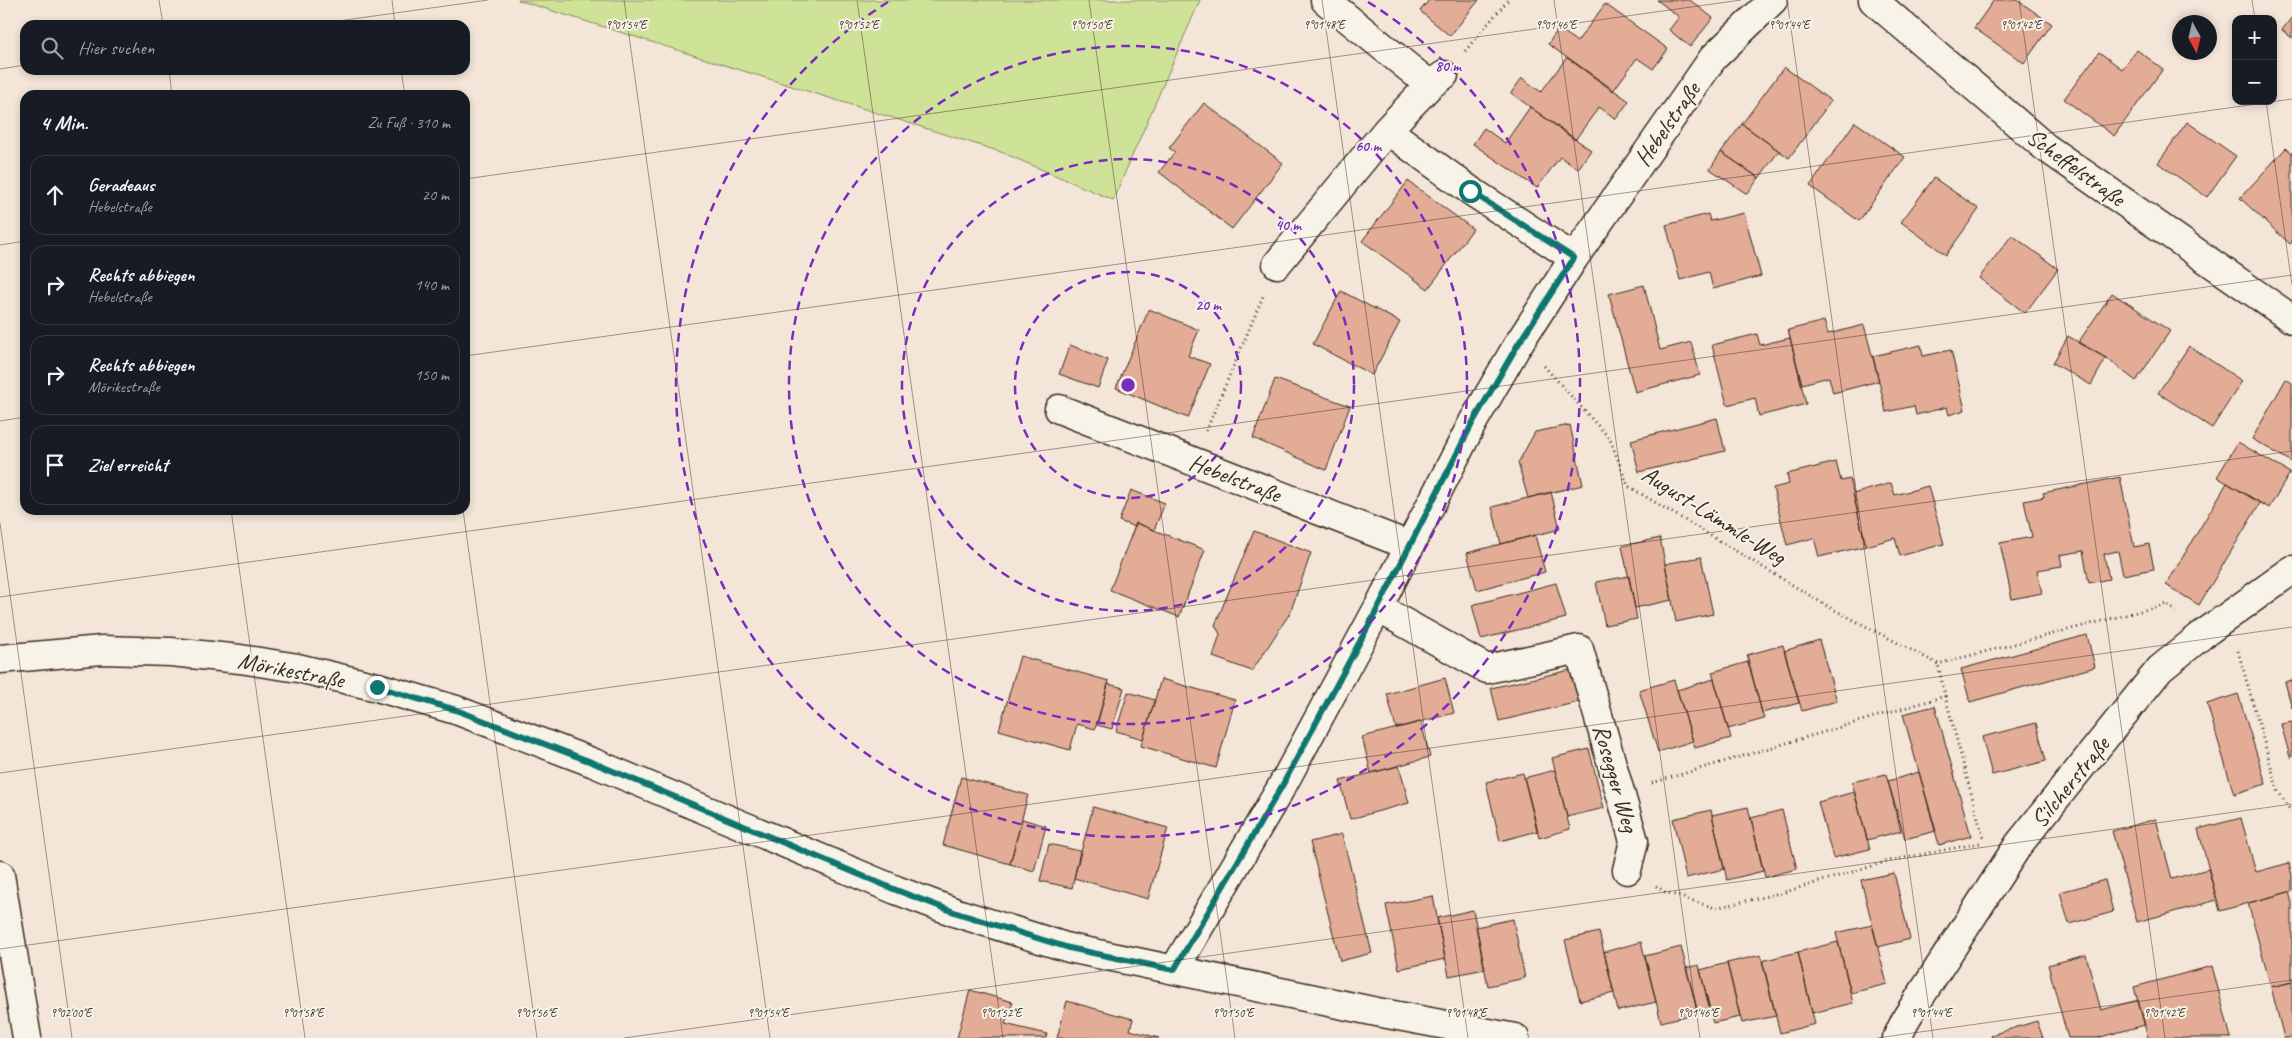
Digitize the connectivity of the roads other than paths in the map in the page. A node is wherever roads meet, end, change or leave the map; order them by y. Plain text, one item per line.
1 (1325, 0) edge
2 (1773, 0) edge
3 (1873, 0) edge
4 (1387, 130) junction
5 (1574, 258) junction
6 (1277, 264) road end
7 (2292, 318) edge
8 (1060, 409) dead end
9 (1410, 546) junction
10 (2292, 570) edge
11 (1378, 608) junction
12 (0, 659) edge
13 (1627, 870) road end
14 (0, 875) edge
15 (1174, 970) junction
16 (27, 1038) edge
17 (1515, 1038) edge
18 (1898, 1038) edge

1 - 4 street
2 - 5 street, Hebelstraße
3 - 7 street, Scheffelstraße
4 - 5 street
4 - 6 street
5 - 9 street, Hebelstraße
8 - 9 street, Hebelstraße
9 - 11 street, Hebelstraße
10 - 18 street, Silcherstraße
11 - 13 street, Rosegger Weg
11 - 15 street, Hebelstraße
12 - 15 street, Mörikestraße
14 - 16 street
15 - 17 street, Mörikestraße

